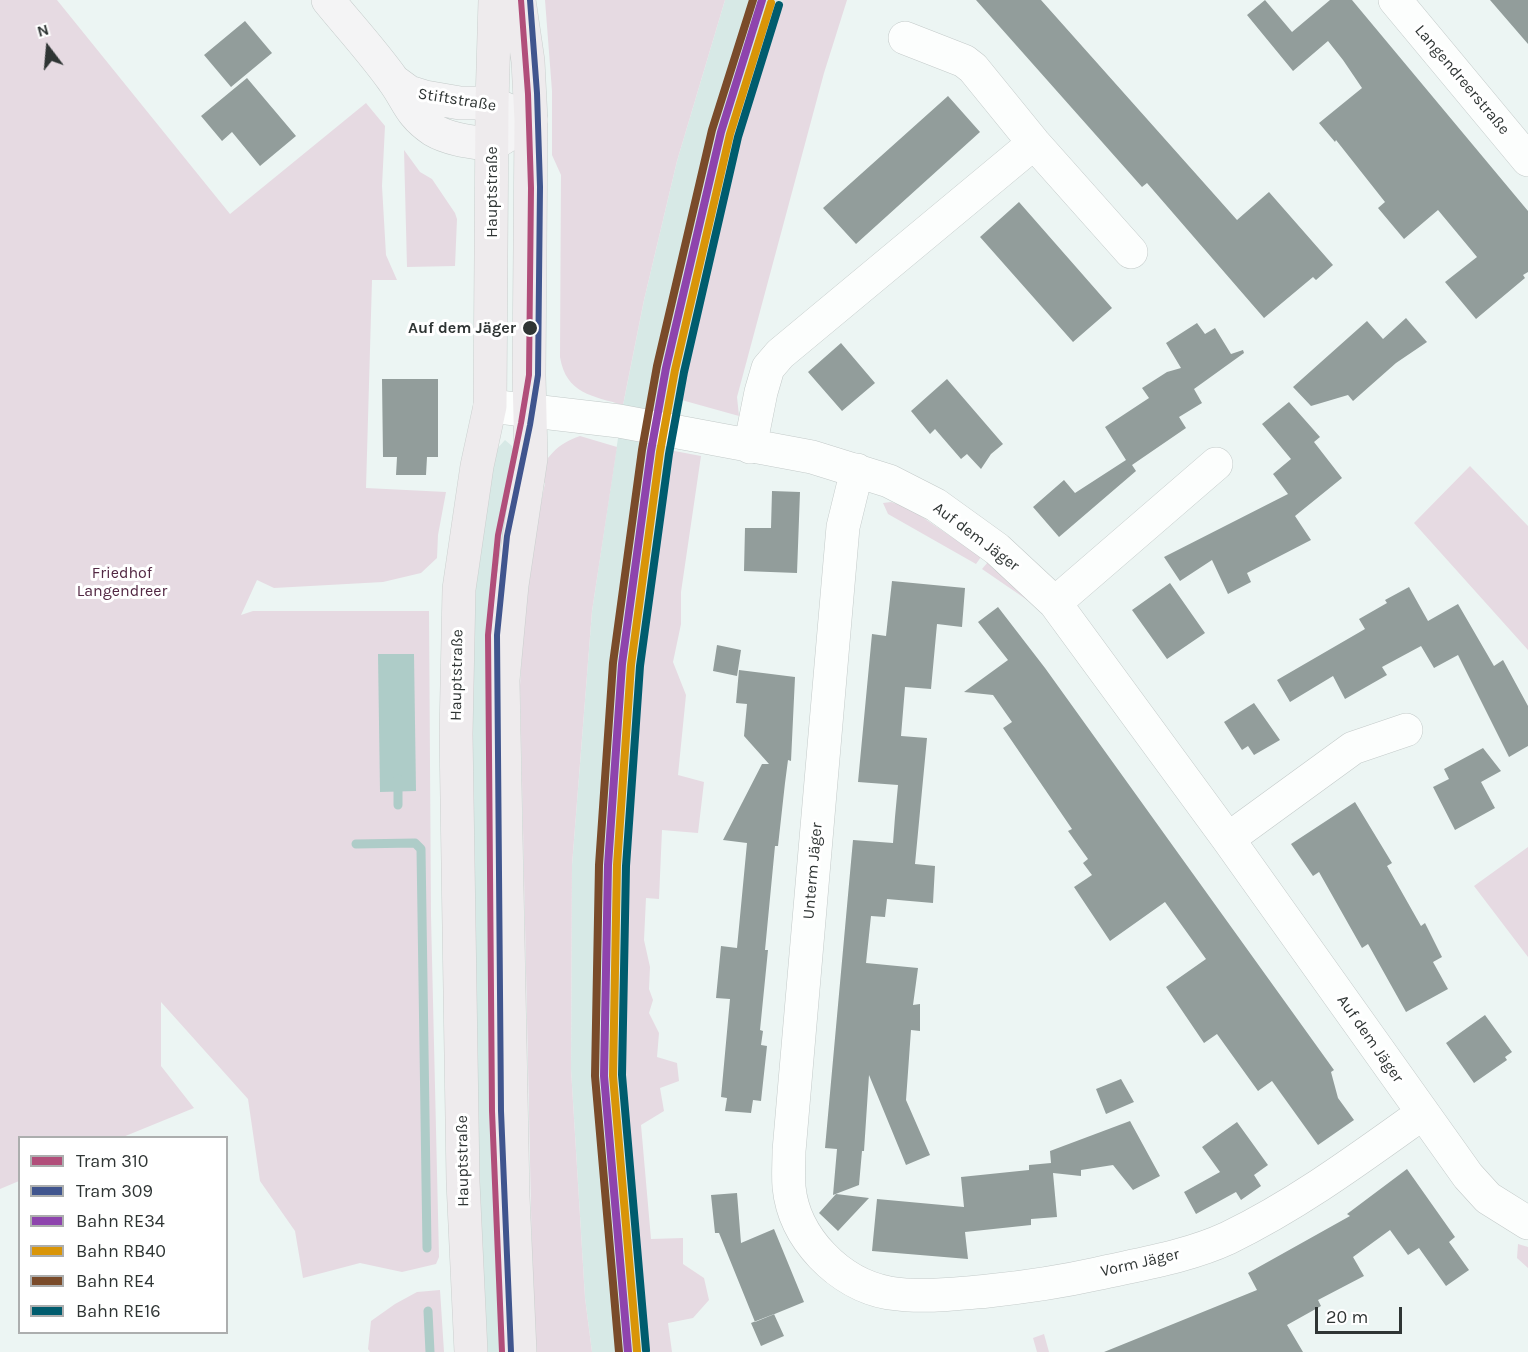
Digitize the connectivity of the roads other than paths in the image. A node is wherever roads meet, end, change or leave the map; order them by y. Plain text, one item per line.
1 (328, 0) edge
2 (495, 0) edge
3 (519, 0) edge
4 (1395, 0) edge
5 (905, 38) dead end
6 (394, 81) junction
7 (492, 103) junction
8 (531, 120) junction
9 (1034, 143) junction
10 (492, 145) junction
11 (1528, 160) edge
12 (1131, 252) dead end
13 (490, 406) junction
14 (530, 409) junction
15 (750, 447) junction
16 (1216, 464) dead end
17 (857, 470) junction
18 (1055, 603) junction
19 (1406, 730) dead end
20 (1228, 839) junction
21 (1423, 1113) junction
22 (1528, 1223) edge
23 (828, 1262) joint
24 (471, 1352) edge
25 (520, 1352) edge

1 - 6 street, Stiftstraße
2 - 7 main road, Hauptstraße
3 - 8 main road
4 - 11 street, Langendreerstraße
5 - 9 street
6 - 7 street, Stiftstraße
6 - 10 street, Stiftstraße
7 - 8 street, Stiftstraße
7 - 10 main road, Hauptstraße
8 - 10 street, Stiftstraße
8 - 14 main road
9 - 12 street
9 - 15 street
10 - 13 main road, Hauptstraße
13 - 14 street, Auf dem Jäger
13 - 24 main road, Hauptstraße
14 - 15 street, Auf dem Jäger
14 - 25 main road
15 - 17 street, Auf dem Jäger
16 - 18 street
17 - 18 street, Auf dem Jäger
17 - 23 street, Unterm Jäger
18 - 20 street, Auf dem Jäger
19 - 20 street
20 - 21 street, Auf dem Jäger
21 - 22 street, Auf dem Jäger
21 - 23 street, Vorm Jäger

